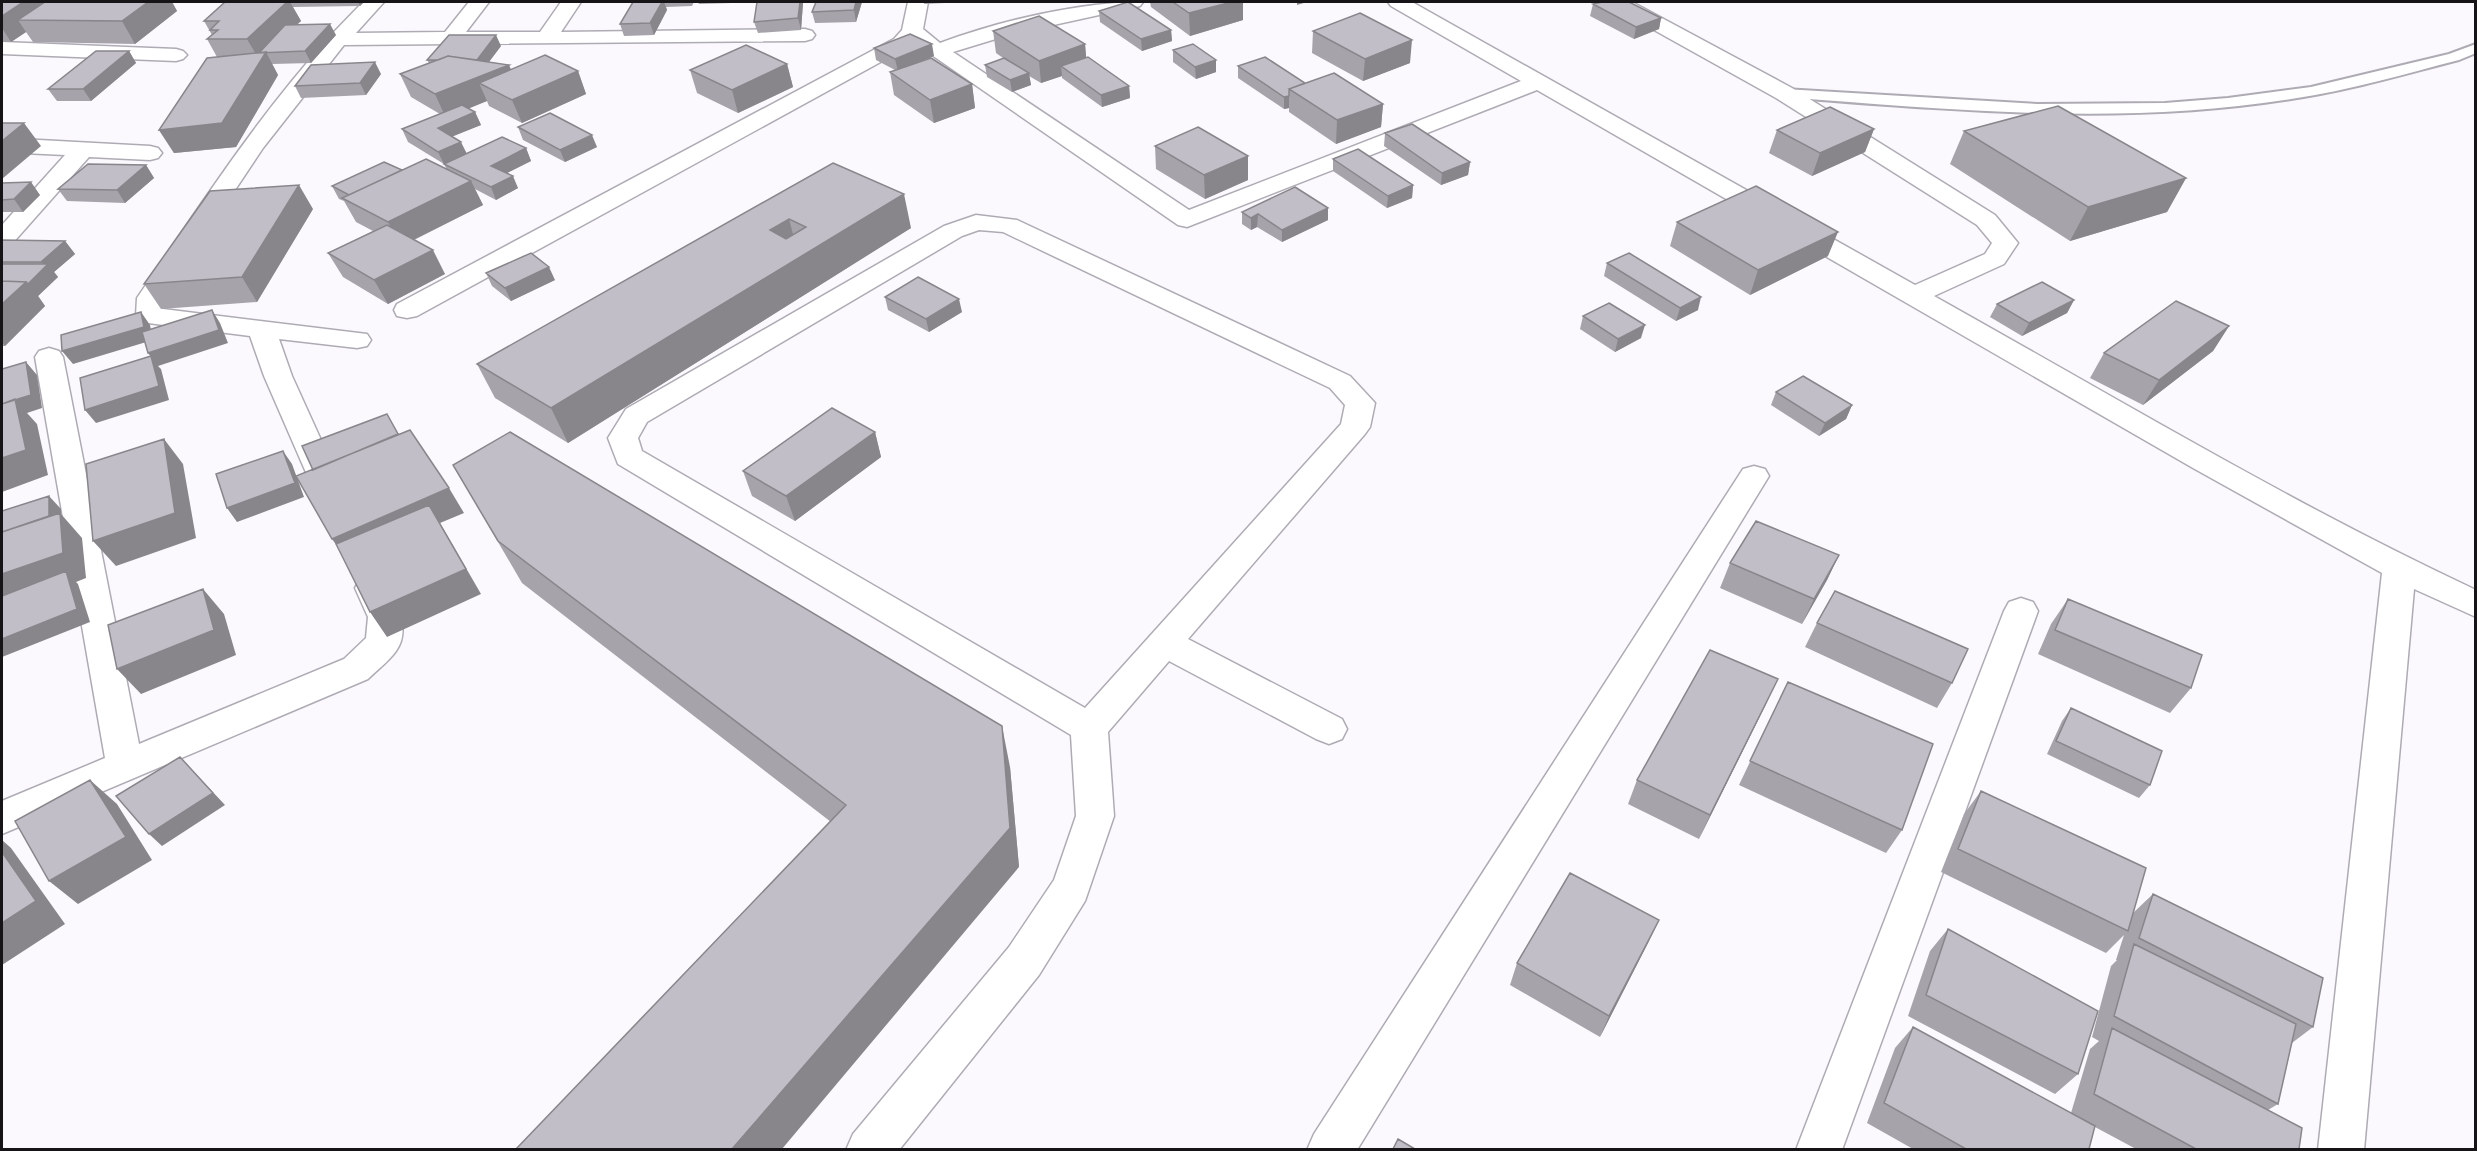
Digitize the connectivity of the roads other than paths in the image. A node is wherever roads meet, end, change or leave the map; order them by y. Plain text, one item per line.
1 (375, 2) edge
2 (479, 2) edge
3 (571, 2) edge
4 (918, 2) edge
5 (1129, 2) edge
6 (1398, 2) edge
7 (1618, 2) edge
8 (912, 31) junction
9 (805, 35) dead end
10 (547, 37) junction
11 (451, 38) junction
12 (335, 39) junction
13 (2, 48) edge
14 (2475, 48) edge
15 (937, 51) junction
16 (176, 55) dead end
17 (1539, 82) junction
18 (1784, 93) junction
19 (2, 145) edge
20 (83, 150) junction
21 (150, 153) dead end
22 (2, 240) edge
23 (1914, 295) junction
24 (406, 310) dead end
25 (261, 328) junction
26 (357, 340) dead end
27 (49, 357) dead end
28 (1754, 476) dead end
29 (336, 507) edge
30 (360, 562) edge
31 (2399, 568) junction
32 (2475, 605) edge
33 (2021, 611) dead end
34 (1164, 642) junction
35 (1089, 728) junction
36 (1329, 729) dead end
37 (125, 766) junction
38 (2, 818) edge
39 (869, 1149) edge
40 (1330, 1149) edge
41 (1819, 1149) edge
42 (2341, 1149) edge

1 - 12 street
2 - 11 street
3 - 10 street
4 - 8 street
5 - 15 street
6 - 17 street
7 - 18 street
8 - 15 street
8 - 24 street
9 - 10 street
10 - 11 street
11 - 12 street
12 - 25 street
13 - 16 street
14 - 18 lane
15 - 17 street
17 - 23 street
18 - 23 street
19 - 20 street
20 - 21 street
20 - 22 street
23 - 31 street
25 - 26 street
25 - 29 street
27 - 37 street
28 - 40 street
30 - 37 street
31 - 32 street
31 - 42 street
33 - 41 street
34 - 35 street
34 - 35 street
34 - 36 street
35 - 39 street
37 - 38 street

